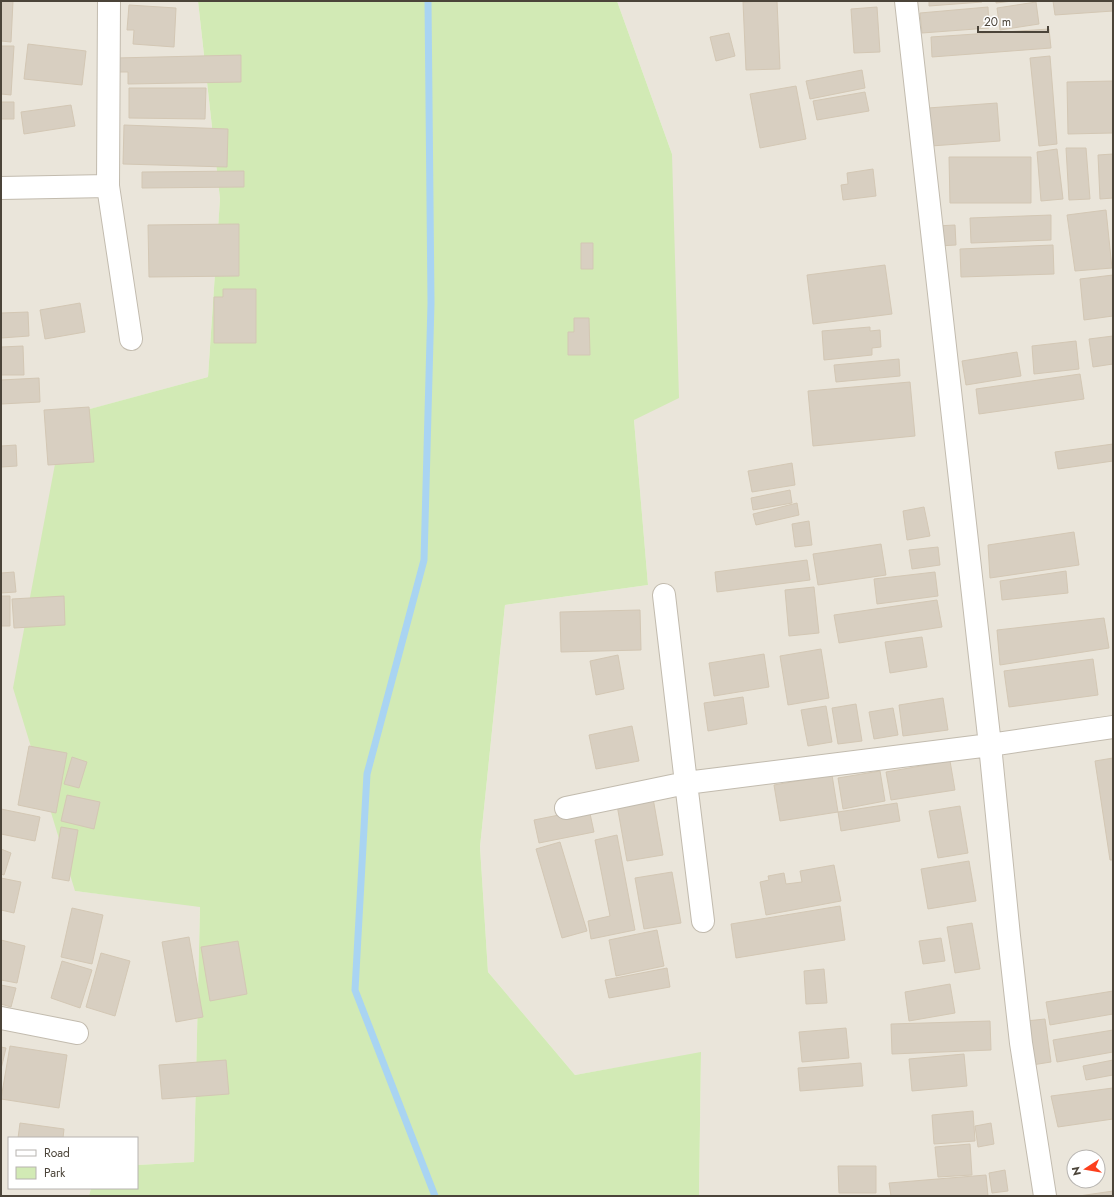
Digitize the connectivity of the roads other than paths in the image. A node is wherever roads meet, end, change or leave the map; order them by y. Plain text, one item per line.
1 (109, 1) edge
2 (906, 1) edge
3 (108, 186) junction
4 (1, 188) edge
5 (131, 339) dead end
6 (664, 595) dead end
7 (1113, 727) edge
8 (990, 745) junction
9 (686, 783) junction
10 (566, 808) dead end
11 (703, 921) dead end
12 (1, 1018) edge
13 (77, 1032) dead end
14 (1045, 1196) edge

1 - 3 street
2 - 8 street
3 - 4 street
3 - 5 street
6 - 9 street
7 - 8 street
8 - 9 street
8 - 14 street
9 - 10 street
9 - 11 street
12 - 13 street

